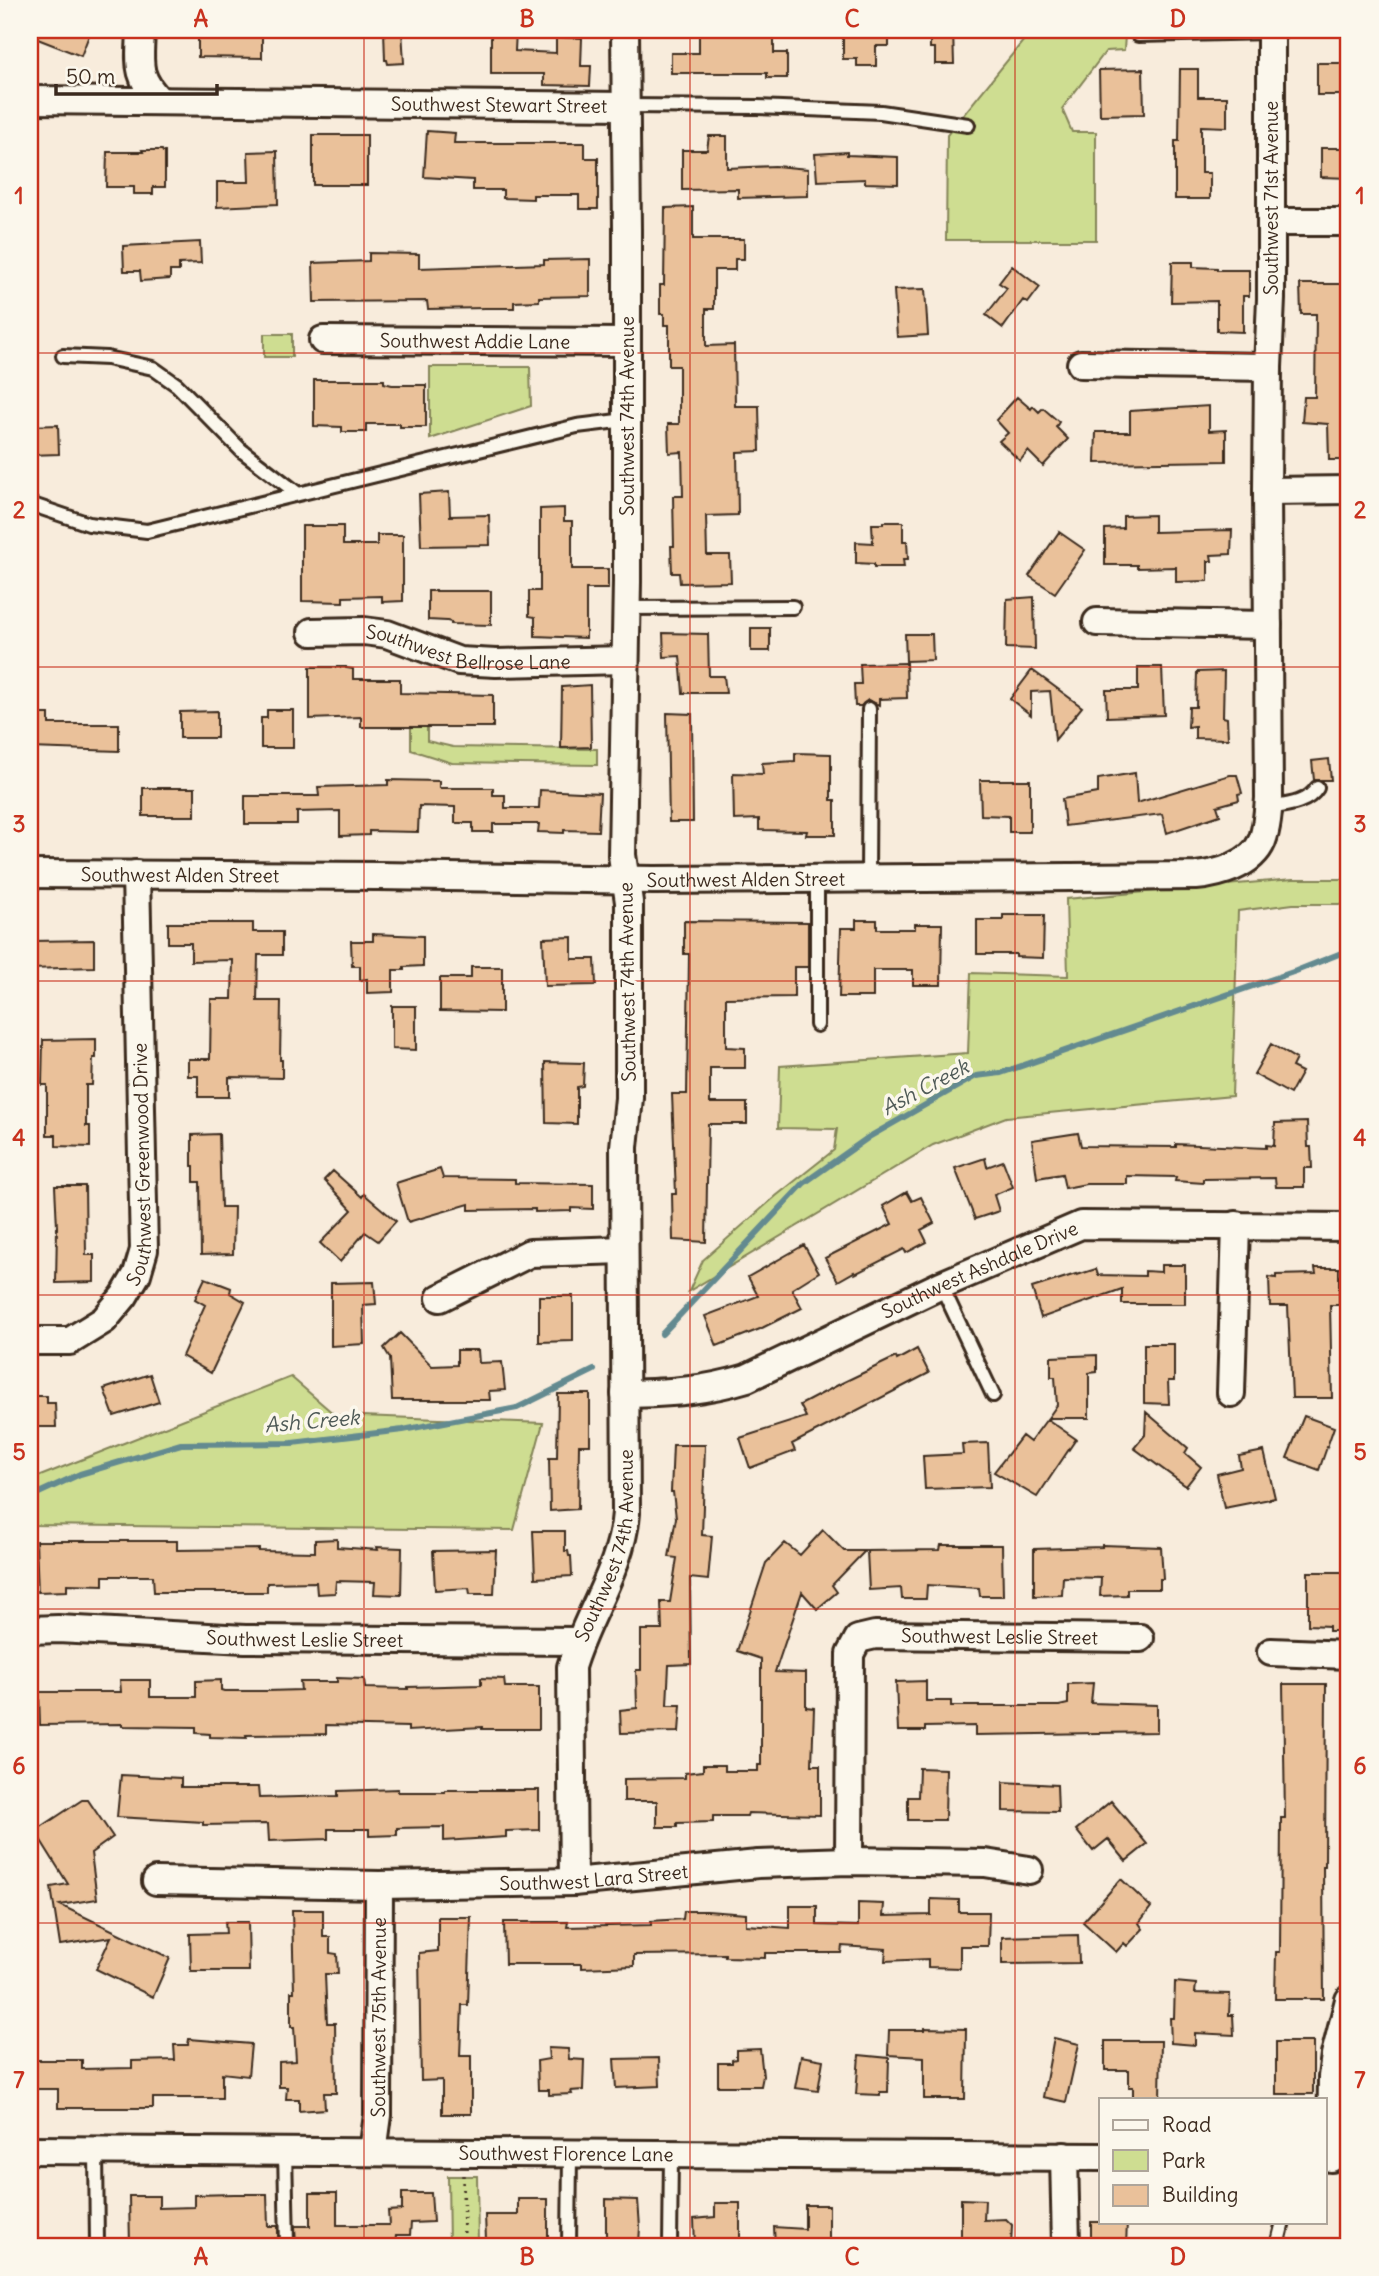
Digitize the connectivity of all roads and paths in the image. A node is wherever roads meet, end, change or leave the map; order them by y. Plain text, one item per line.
1 (141, 30) edge
2 (625, 30) edge
3 (1271, 31) edge
4 (1138, 35) dead end
5 (30, 100) edge
6 (160, 101) junction
7 (625, 106) junction
8 (968, 125) dead end
9 (1271, 222) junction
10 (1349, 222) edge
11 (323, 340) dead end
12 (627, 342) junction
13 (63, 356) dead end
14 (1081, 363) dead end
15 (1268, 367) junction
16 (626, 420) junction
17 (1349, 490) edge
18 (1267, 491) junction
19 (297, 494) junction
20 (33, 505) dead end
21 (793, 607) dead end
22 (625, 608) junction
23 (1097, 622) dead end
24 (1268, 625) junction
25 (312, 632) dead end
26 (625, 660) junction
27 (869, 709) dead end
28 (1317, 788) dead end
29 (1268, 808) junction
30 (1249, 857) joint
31 (30, 874) edge
32 (136, 874) junction
33 (625, 878) junction
34 (868, 878) junction
35 (817, 879) junction
36 (817, 1026) dead end
37 (1236, 1225) junction
38 (1349, 1227) edge
39 (624, 1250) junction
40 (941, 1285) junction
41 (440, 1298) dead end
42 (30, 1341) edge
43 (1231, 1393) dead end
44 (625, 1394) junction
45 (993, 1395) dead end
46 (30, 1630) edge
47 (1140, 1638) dead end
48 (579, 1641) junction
49 (1271, 1652) dead end
50 (1349, 1655) edge
51 (849, 1861) junction
52 (1029, 1870) dead end
53 (156, 1881) dead end
54 (573, 1882) junction
55 (379, 1885) junction
56 (1349, 2000) edge
57 (30, 2150) edge
58 (96, 2150) junction
59 (285, 2151) junction
60 (373, 2152) junction
61 (463, 2152) junction
62 (569, 2154) junction
63 (671, 2154) junction
64 (1064, 2156) junction
65 (1099, 2157) edge
66 (1335, 2158) edge
67 (1282, 2224) edge
68 (97, 2246) edge
69 (287, 2246) edge
70 (464, 2246) edge
71 (569, 2246) edge
72 (670, 2246) edge
73 (1066, 2246) edge
74 (1277, 2246) edge

1 - 6 street
2 - 7 street, Southwest 74th Avenue
3 - 4 lane
3 - 9 street, Southwest 71st Avenue
5 - 6 street, Southwest Stewart Street
6 - 7 street, Southwest Stewart Street
7 - 8 lane, Southwest Stewart Street
7 - 12 street, Southwest 74th Avenue
9 - 10 street
9 - 15 street, Southwest 71st Avenue
11 - 12 street, Southwest Addie Lane
12 - 16 street, Southwest 74th Avenue
13 - 19 lane
14 - 15 street
15 - 18 street, Southwest 71st Avenue
16 - 19 lane
16 - 22 street, Southwest 74th Avenue
17 - 18 street
18 - 24 street, Southwest 71st Avenue
19 - 20 lane
21 - 22 lane
22 - 26 street, Southwest 74th Avenue
23 - 24 street
24 - 29 street, Southwest 71st Avenue
25 - 26 street, Southwest Bellrose Lane
26 - 33 street, Southwest 74th Avenue
27 - 34 lane
28 - 29 lane
29 - 30 street, Southwest 71st Avenue
30 - 34 street, Southwest Alden Street
31 - 32 street, Southwest Alden Street
32 - 33 street, Southwest Alden Street
32 - 42 street, Southwest Greenwood Drive
33 - 35 street, Southwest Alden Street
33 - 39 street, Southwest 74th Avenue
34 - 35 street, Southwest Alden Street
35 - 36 lane
37 - 38 street, Southwest Ashdale Drive
37 - 40 street, Southwest Ashdale Drive
37 - 43 street
39 - 41 street
39 - 44 street, Southwest 74th Avenue
40 - 44 street, Southwest Ashdale Drive
40 - 45 lane
44 - 48 street, Southwest 74th Avenue
46 - 48 street, Southwest Leslie Street
47 - 51 street, Southwest Leslie Street
48 - 54 street, Southwest 74th Avenue
49 - 50 street
51 - 52 street, Southwest Lara Street
51 - 54 street, Southwest Lara Street
53 - 55 street, Southwest Lara Street
54 - 55 street, Southwest Lara Street
55 - 60 street, Southwest 75th Avenue
56 - 66 street
57 - 58 street, Southwest Florence Lane
58 - 59 street, Southwest Florence Lane
58 - 68 lane
59 - 60 street, Southwest Florence Lane
59 - 69 lane
60 - 61 street, Southwest Florence Lane
61 - 62 street, Southwest Florence Lane
61 - 70 path
62 - 63 street, Southwest Florence Lane
62 - 71 lane
63 - 64 street, Southwest Florence Lane
63 - 72 lane
64 - 65 street, Southwest Florence Lane
64 - 73 street
67 - 74 lane

